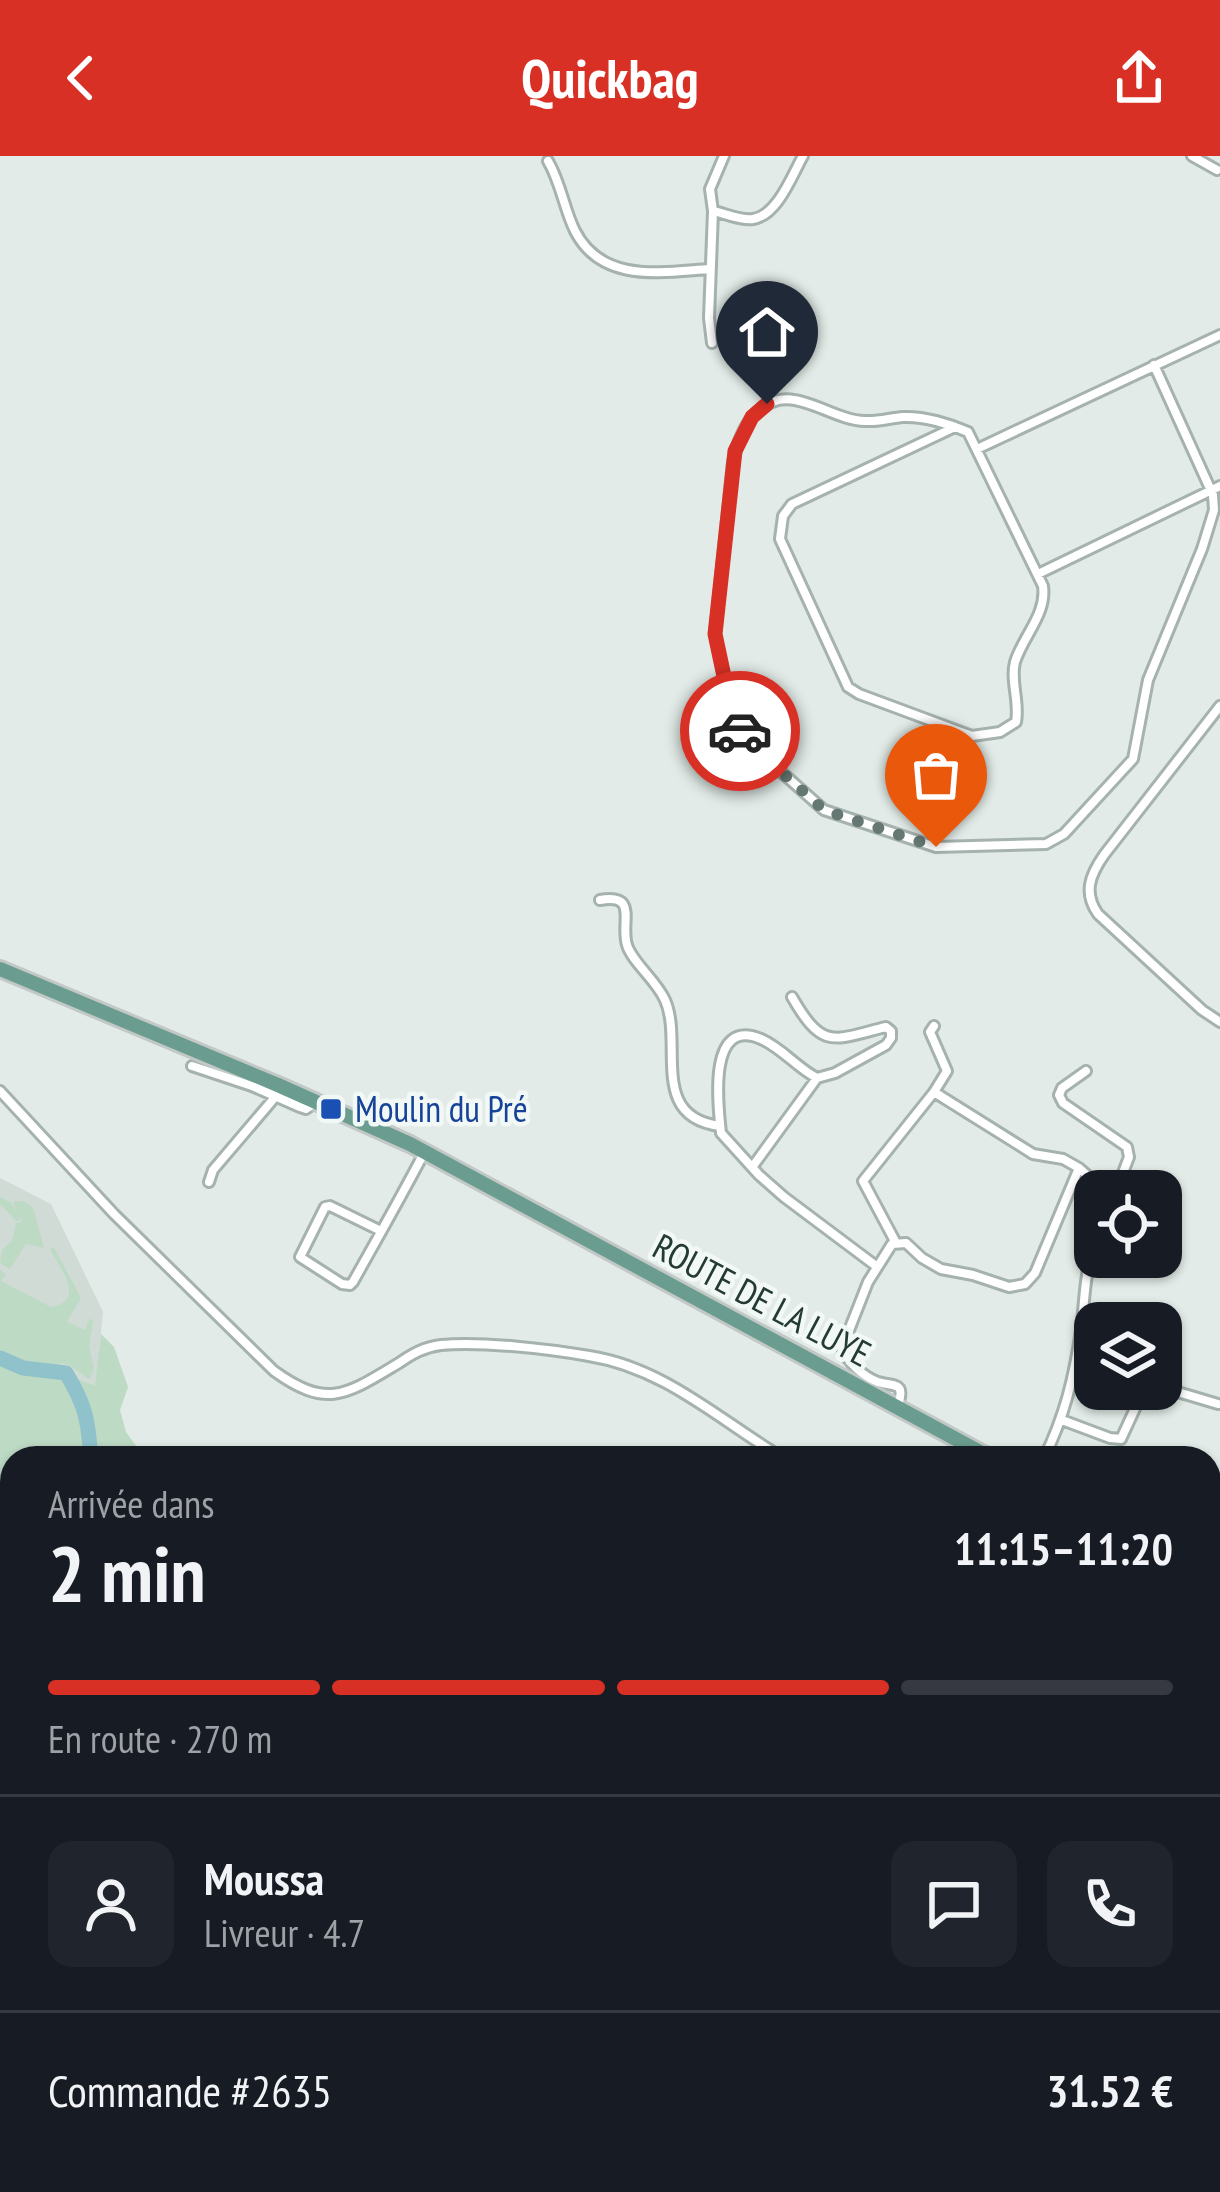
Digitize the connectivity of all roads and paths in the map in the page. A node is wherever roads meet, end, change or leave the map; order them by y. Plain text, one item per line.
1 (724, 156) edge
2 (803, 156) edge
3 (1192, 156) edge
4 (548, 161) dead end
5 (1217, 170) edge
6 (713, 211) junction
7 (710, 269) junction
8 (1220, 335) edge
9 (712, 343) dead end
10 (1154, 365) junction
11 (955, 427) junction
12 (977, 449) junction
13 (1215, 488) edge
14 (1038, 574) junction
15 (1220, 706) edge
16 (600, 900) dead end
17 (0, 969) edge
18 (792, 997) dead end
19 (1220, 1022) edge
20 (934, 1026) dead end
21 (192, 1066) dead end
22 (1086, 1071) dead end
23 (817, 1078) junction
24 (0, 1091) edge
25 (934, 1092) junction
26 (276, 1096) junction
27 (316, 1102) junction
28 (720, 1126) junction
29 (423, 1156) junction
30 (753, 1166) junction
31 (1079, 1168) junction
32 (1081, 1170) edge
33 (1124, 1170) edge
34 (209, 1183) dead end
35 (381, 1231) junction
36 (896, 1243) junction
37 (876, 1266) junction
38 (1074, 1369) edge
39 (1182, 1394) edge
40 (1218, 1405) edge
41 (898, 1407) junction
42 (1134, 1410) edge
43 (1062, 1420) junction
44 (763, 1446) edge
45 (970, 1446) edge
46 (1050, 1446) edge

1 - 6 street
2 - 6 street
3 - 5 street
4 - 7 street
6 - 7 street
7 - 9 street
8 - 10 street
10 - 12 street
10 - 13 street
11 - 12 street
11 - 13 street
11 - 14 street
12 - 14 street
13 - 14 street
15 - 19 street
16 - 28 street
17 - 27 main road, ROUTE DE LA LUYE
18 - 23 street
20 - 25 street
21 - 26 street
22 - 33 street
23 - 28 street
23 - 30 street
24 - 44 street
25 - 31 street
25 - 36 street
26 - 27 street
26 - 34 street
27 - 29 main road, ROUTE DE LA LUYE
28 - 30 street
29 - 35 street
29 - 41 main road, ROUTE DE LA LUYE
30 - 37 street
31 - 32 street
31 - 36 street
35 - 35 street
36 - 37 street
37 - 41 street
38 - 43 street
39 - 40 street
41 - 45 main road, ROUTE DE LA LUYE
42 - 43 street
43 - 46 street

